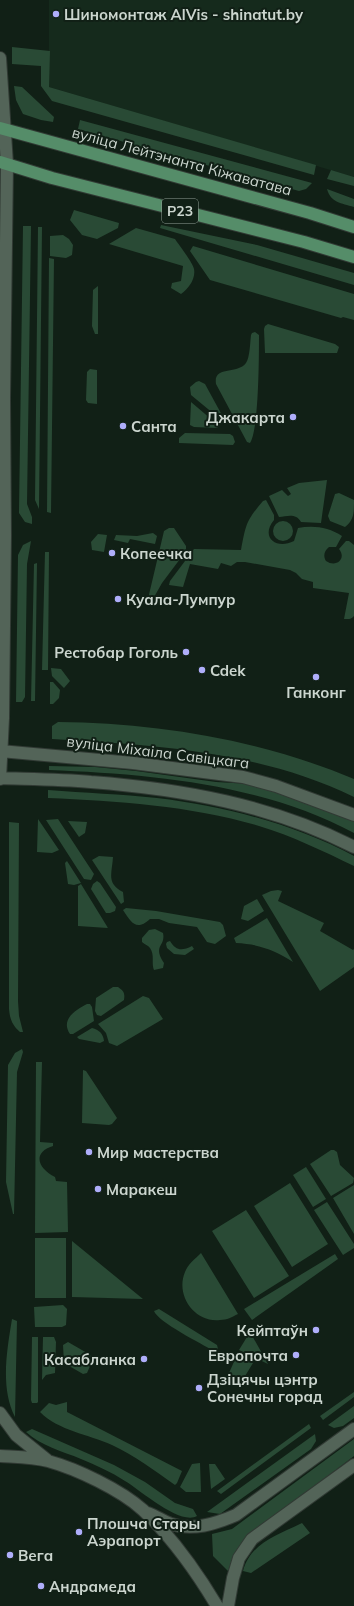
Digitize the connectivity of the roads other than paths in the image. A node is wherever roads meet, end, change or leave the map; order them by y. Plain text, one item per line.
1 (0, 58) edge
2 (2, 129) edge
3 (4, 163) edge
4 (354, 227) edge
5 (354, 257) edge
6 (1, 751) edge
7 (0, 778) edge
8 (354, 814) edge
9 (354, 847) edge
10 (0, 1413) edge
11 (354, 1429) edge
12 (0, 1456) edge
13 (48, 1461) junction
14 (354, 1465) edge
15 (142, 1510) junction
16 (217, 1606) edge
17 (228, 1606) edge

1 - 2 main road
2 - 3 main road
2 - 4 main road, вуліца Лейтэнанта Кіжаватава / Р23
3 - 5 main road, Р23
3 - 6 main road
6 - 7 main road
6 - 8 main road, вуліца Міхаіла Савіцкага
7 - 9 main road
10 - 13 main road
11 - 15 main road
12 - 13 main road
13 - 15 main road
14 - 17 main road
15 - 16 main road

